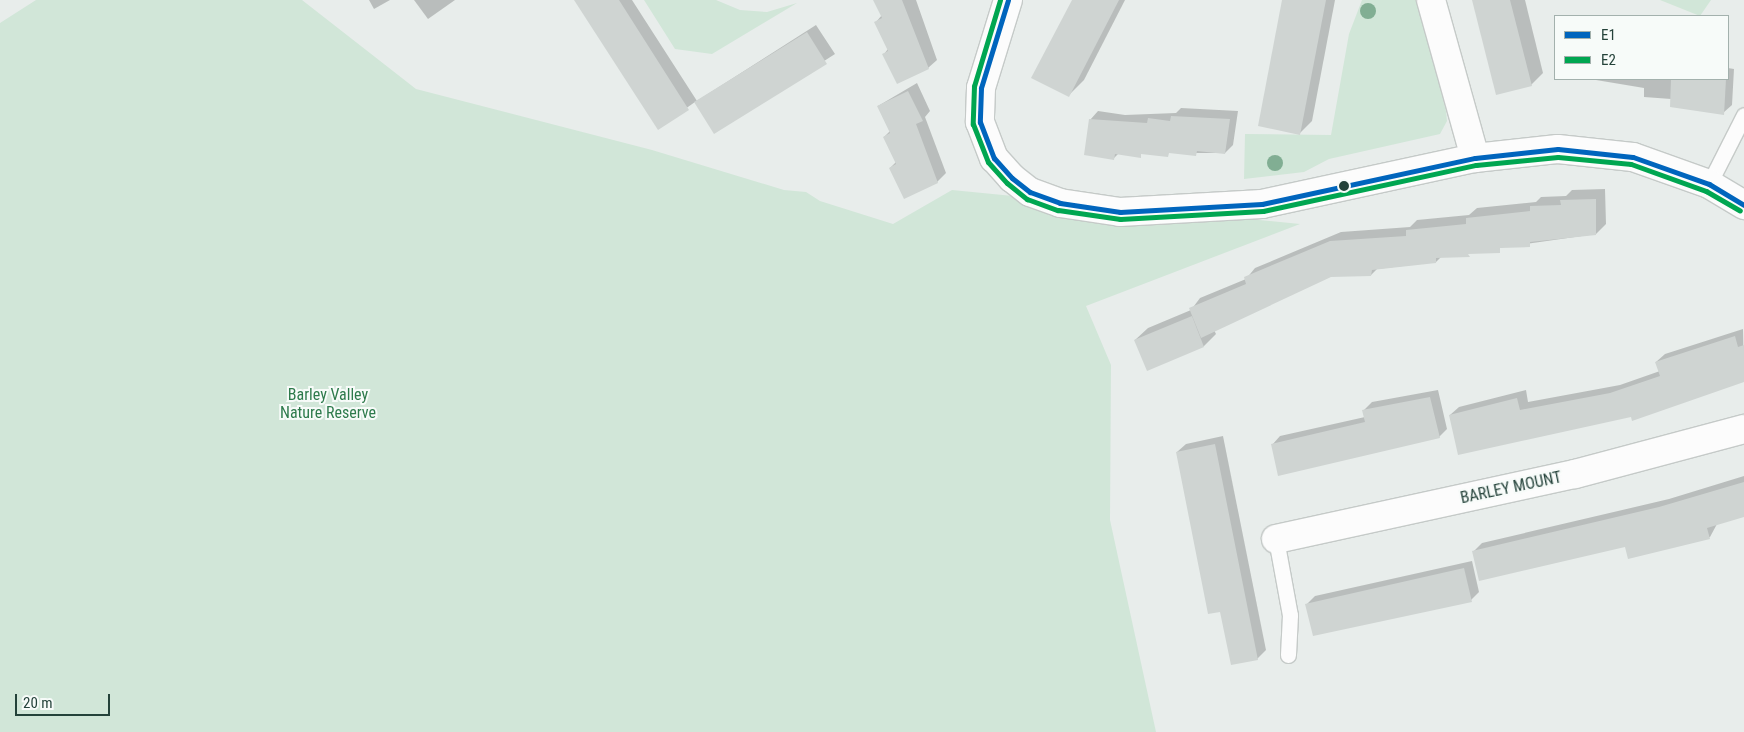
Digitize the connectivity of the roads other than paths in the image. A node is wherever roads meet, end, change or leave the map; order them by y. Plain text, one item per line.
1 (1008, 0) edge
2 (1431, 0) edge
3 (1744, 115) edge
4 (1475, 158) junction
5 (1709, 184) junction
6 (1744, 205) edge
7 (1744, 430) edge
8 (1276, 539) joint
9 (1288, 655) dead end

1 - 4 street
2 - 4 street
3 - 5 lane
4 - 5 street
5 - 6 street
7 - 8 street, BARLEY MOUNT
8 - 9 lane

